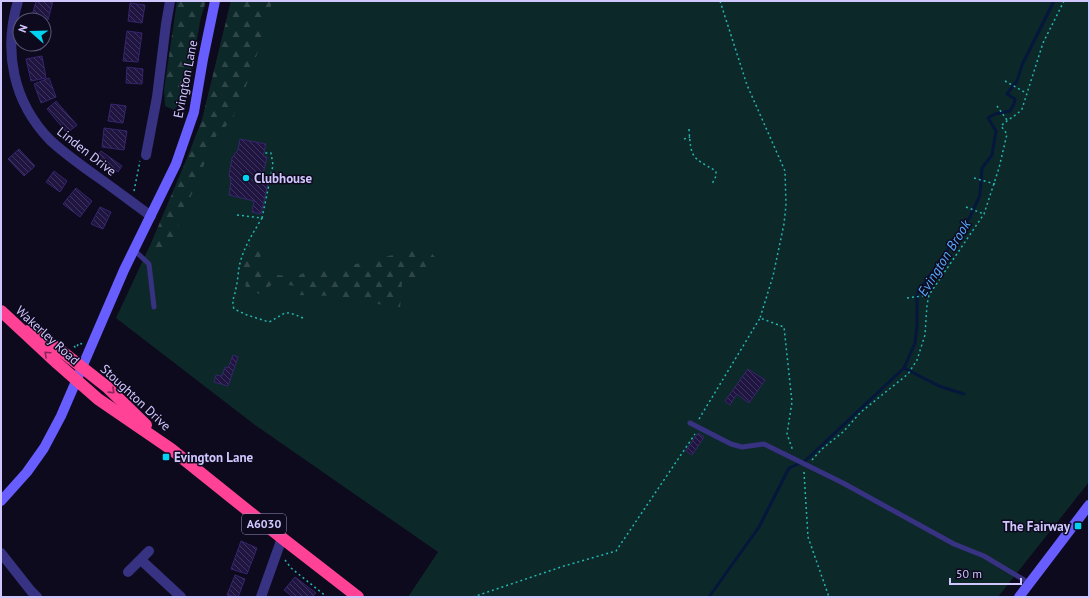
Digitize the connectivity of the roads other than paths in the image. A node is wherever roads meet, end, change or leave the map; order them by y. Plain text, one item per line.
1 (18, 1) edge
2 (170, 1) edge
3 (215, 1) edge
4 (146, 155) road end
5 (151, 216) junction
6 (134, 250) junction
7 (154, 307) dead end
8 (1, 311) edge
9 (82, 366) junction
10 (76, 379) junction
11 (690, 423) road end
12 (171, 449) junction
13 (1, 501) edge
14 (1089, 505) edge
15 (282, 538) junction
16 (150, 551) dead end
17 (1, 553) edge
18 (141, 560) junction
19 (128, 572) dead end
20 (1029, 583) junction
21 (37, 597) edge
22 (181, 597) edge
23 (261, 597) edge
24 (358, 597) edge
25 (1018, 597) edge

1 - 5 street, Linden Drive
2 - 4 street, Evington Lane
3 - 5 main road, Evington Lane
5 - 6 main road, Evington Lane
6 - 7 lane
6 - 9 main road, Evington Lane
8 - 9 highway, Wakerley Road / A6030
10 -> 8 highway, Wakerley Road / A6030
9 - 10 main road, Evington Lane
9 -> 12 highway, Stoughton Drive / A6030
10 - 12 highway, Stoughton Drive / A6030
10 - 13 main road, Evington Lane
11 - 20 lane
12 - 15 highway, Stoughton Drive / A6030
14 - 20 main road
15 - 23 street
15 - 24 highway, Stoughton Drive / A6030
16 - 18 street
17 - 21 street
18 - 19 street
18 - 22 street
20 - 25 main road

